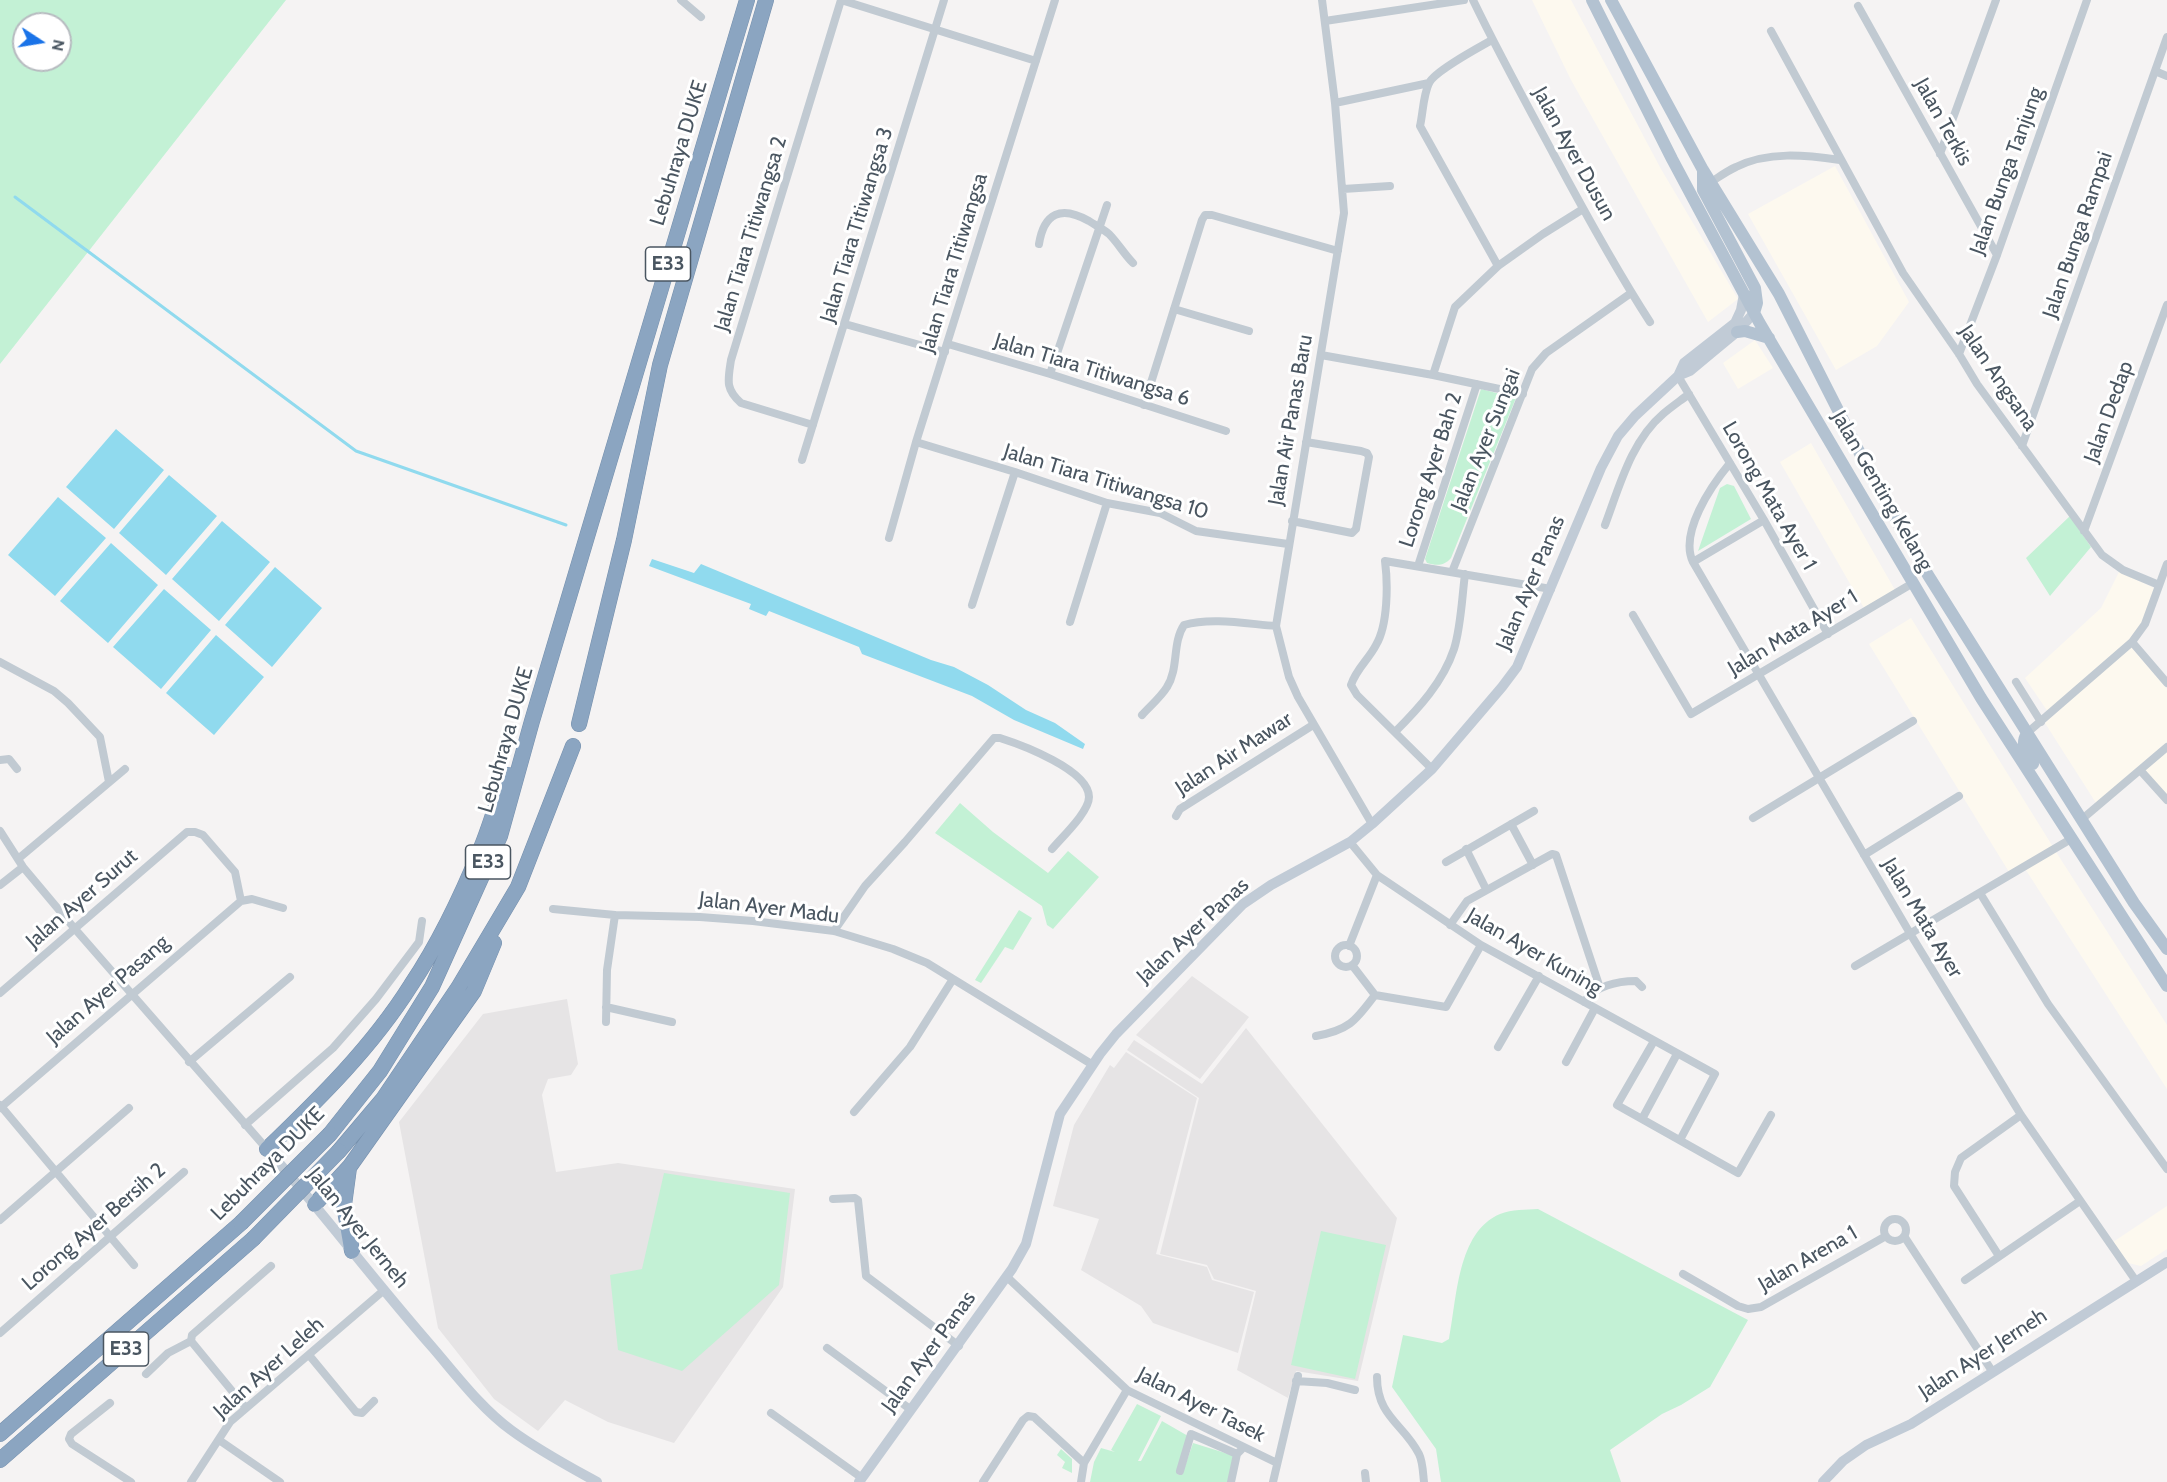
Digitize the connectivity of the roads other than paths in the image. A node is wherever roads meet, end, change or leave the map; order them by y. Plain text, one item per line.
1 (681, 0) edge
2 (747, 0) edge
3 (766, 0) edge
4 (841, 0) edge
5 (944, 0) edge
6 (1056, 0) edge
7 (1322, 0) edge
8 (1464, 0) edge
9 (1473, 0) edge
10 (1592, 0) edge
11 (1611, 0) edge
12 (2087, 0) edge
13 (1993, 1) edge
14 (1858, 6) dead end
15 (702, 17) dead end
16 (1325, 21) junction
17 (935, 29) junction
18 (1771, 31) dead end
19 (2167, 37) edge
20 (1492, 40) junction
21 (1036, 61) junction
22 (2155, 71) junction
23 (2167, 76) edge
24 (1429, 82) junction
25 (1335, 103) junction
26 (1940, 154) junction
27 (1840, 160) junction
28 (1703, 170) junction
29 (1711, 182) junction
30 (1390, 186) dead end
31 (1343, 189) junction
32 (1107, 205) dead end
33 (1583, 209) junction
34 (1099, 228) junction
35 (1038, 244) dead end
36 (1338, 251) junction
37 (1997, 255) junction
38 (1133, 263) dead end
39 (1498, 266) junction
40 (1631, 293) junction
41 (1744, 294) junction
42 (2167, 305) edge
43 (1174, 309) junction
44 (1754, 313) junction
45 (1650, 322) dead end
46 (845, 324) junction
47 (1249, 331) dead end
48 (1737, 332) junction
49 (1769, 338) junction
50 (948, 344) junction
51 (945, 352) junction
52 (1959, 354) junction
53 (1321, 355) junction
54 (1050, 374) junction
55 (1433, 375) junction
56 (1678, 376) junction
57 (1477, 384) junction
58 (1523, 394) junction
59 (1689, 394) junction
60 (1144, 405) junction
61 (813, 425) junction
62 (1226, 431) dead end
63 (916, 442) junction
64 (1306, 442) junction
65 (2022, 446) junction
66 (802, 460) dead end
67 (1730, 463) junction
68 (1015, 472) junction
69 (1107, 503) junction
70 (1764, 520) junction
71 (1292, 521) junction
72 (1605, 525) dead end
73 (2084, 531) junction
74 (889, 538) dead end
75 (1288, 544) junction
76 (1694, 562) junction
77 (1418, 566) junction
78 (2167, 567) edge
79 (1452, 572) junction
80 (1465, 574) junction
81 (1913, 583) junction
82 (2159, 585) junction
83 (1551, 589) junction
84 (972, 605) dead end
85 (1633, 615) dead end
86 (1070, 622) dead end
87 (1276, 626) junction
88 (1828, 634) junction
89 (2132, 642) junction
90 (0, 662) edge
91 (1759, 674) junction
92 (2016, 682) dead end
93 (2167, 683) edge
94 (1142, 715) dead end
95 (532, 721) junction
96 (1913, 721) dead end
97 (2041, 722) junction
98 (579, 724) dead end
99 (1313, 724) junction
100 (1395, 732) junction
101 (2027, 733) junction
102 (573, 746) dead end
103 (2167, 747) edge
104 (0, 760) edge
105 (125, 768) dead end
106 (17, 769) dead end
107 (1432, 769) junction
108 (2140, 770) junction
109 (1819, 778) junction
110 (109, 782) junction
111 (2041, 791) junction
112 (1959, 796) dead end
113 (2167, 800) edge
114 (1534, 811) dead end
115 (1176, 816) dead end
116 (1753, 818) dead end
117 (2081, 820) junction
118 (1372, 824) junction
119 (1511, 824) junction
120 (0, 831) edge
121 (2071, 839) junction
122 (1350, 842) junction
123 (1052, 849) dead end
124 (1466, 849) junction
125 (1864, 855) junction
126 (1446, 862) dead end
127 (20, 863) junction
128 (1533, 865) junction
129 (1377, 875) junction
130 (0, 885) edge
131 (518, 887) junction
132 (1486, 889) junction
133 (1980, 893) junction
134 (240, 901) junction
135 (283, 908) dead end
136 (553, 909) dead end
137 (615, 915) junction
138 (422, 921) dead end
139 (1450, 925) junction
140 (75, 929) junction
141 (834, 932) junction
142 (1911, 935) junction
143 (1481, 945) junction
144 (1349, 946) junction
145 (2167, 950) edge
146 (1352, 965) junction
147 (1855, 966) dead end
148 (1539, 976) junction
149 (290, 977) dead end
150 (953, 979) junction
151 (2167, 986) edge
152 (1642, 987) dead end
153 (1600, 988) junction
154 (0, 993) edge
155 (131, 994) junction
156 (1375, 995) junction
157 (1584, 1002) junction
158 (606, 1007) junction
159 (1595, 1008) junction
160 (606, 1022) dead end
161 (672, 1022) dead end
162 (1316, 1036) dead end
163 (1654, 1041) junction
164 (1498, 1047) dead end
165 (1677, 1054) junction
166 (189, 1062) junction
167 (1566, 1062) dead end
168 (1093, 1065) junction
169 (0, 1106) edge
170 (129, 1108) dead end
171 (854, 1112) dead end
172 (2021, 1114) junction
173 (1771, 1115) dead end
174 (1642, 1119) junction
175 (245, 1125) junction
176 (1680, 1140) junction
177 (267, 1149) junction
178 (350, 1166) junction
179 (2167, 1169) edge
180 (56, 1172) junction
181 (184, 1172) dead end
182 (833, 1200) dead end
183 (2080, 1201) junction
184 (315, 1204) junction
185 (0, 1220) edge
186 (1886, 1236) junction
187 (1904, 1236) junction
188 (110, 1237) junction
189 (352, 1251) junction
190 (1999, 1256) junction
191 (2167, 1262) edge
192 (134, 1265) dead end
193 (271, 1266) dead end
194 (1683, 1274) dead end
195 (1007, 1277) junction
196 (1965, 1280) dead end
197 (2136, 1281) junction
198 (383, 1291) junction
199 (0, 1333) edge
200 (191, 1341) junction
201 (959, 1346) junction
202 (828, 1348) dead end
203 (309, 1354) junction
204 (1992, 1371) junction
205 (146, 1374) dead end
206 (1377, 1377) dead end
207 (1127, 1390) junction
208 (1355, 1390) dead end
209 (374, 1401) dead end
210 (110, 1403) dead end
211 (246, 1408) junction
212 (910, 1409) junction
213 (771, 1413) dead end
214 (0, 1434) edge
215 (219, 1440) junction
216 (1244, 1447) junction
217 (1237, 1454) junction
218 (0, 1460) edge
219 (1084, 1463) junction
220 (1277, 1463) junction
221 (1180, 1471) dead end
222 (1365, 1473) dead end
223 (860, 1480) edge
224 (131, 1482) edge
225 (191, 1482) edge
226 (280, 1482) edge
227 (597, 1482) edge
228 (983, 1482) edge
229 (1081, 1482) edge
230 (1231, 1482) edge
231 (1273, 1482) edge
232 (1366, 1482) edge
233 (1424, 1482) edge
234 (1823, 1482) edge

1 - 15 street
2 - 95 highway, Lebuhraya DUKE / E33
3 - 98 highway, Lebuhraya DUKE / E33
4 - 17 street
4 - 61 street, Jalan Tiara Titiwangsa 2
5 - 17 street, Jalan Tiara Titiwangsa 3
6 - 21 street, Jalan Tiara Titiwangsa
7 - 16 street, Jalan Air Panas Baru
8 - 16 street
9 - 20 street, Jalan Ayer Dusun
10 - 41 main road, Jalan Genting Kelang
11 - 28 main road, Jalan Genting Kelang
12 - 37 street, Jalan Bunga Tanjung
13 - 26 street
14 - 26 street, Jalan Terkis
16 - 25 street, Jalan Air Panas Baru
17 - 21 street
17 - 46 street, Jalan Tiara Titiwangsa 3
18 - 27 street, Jalan Angsana
19 - 22 street, Jalan Bunga Rampai
20 - 24 street
20 - 33 street, Jalan Ayer Dusun
21 - 50 street, Jalan Tiara Titiwangsa
22 - 23 street
22 - 65 street, Jalan Bunga Rampai
24 - 25 street
24 - 39 street
25 - 31 street, Jalan Air Panas Baru
26 - 37 street, Jalan Terkis
27 - 29 street
27 - 52 street, Jalan Angsana
28 - 29 main road, Jalan Genting Kelang
28 - 44 main road
29 - 101 main road, Jalan Genting Kelang
30 - 31 street
31 - 36 street, Jalan Air Panas Baru
32 - 34 street
33 - 39 street
33 - 40 street, Jalan Ayer Dusun
34 - 35 street
34 - 38 street
34 - 54 street
36 - 43 street
36 - 53 street, Jalan Air Panas Baru
37 - 52 street, Jalan Bunga Tanjung
39 - 55 street
40 - 45 street, Jalan Ayer Dusun
40 - 58 street, Jalan Ayer Sungai
41 - 44 main road, Jalan Genting Kelang
41 - 56 street, Jalan Ayer Panas
42 - 73 street, Jalan Dedap
43 - 47 street
43 - 60 street
44 - 48 street, Jalan Ayer Panas
44 - 49 main road, Jalan Genting Kelang
46 - 51 street
46 - 61 street, Jalan Tiara Titiwangsa 3
48 - 49 main road
48 - 56 street, Jalan Ayer Panas
49 - 81 main road, Jalan Genting Kelang
50 - 51 street, Jalan Tiara Titiwangsa
50 - 54 street, Jalan Tiara Titiwangsa 6
51 - 63 street, Jalan Tiara Titiwangsa
52 - 65 street, Jalan Angsana
53 - 55 street
53 - 64 street, Jalan Air Panas Baru
54 - 60 street, Jalan Tiara Titiwangsa 6
55 - 57 street
56 - 59 street, Lorong Mata Ayer 1
56 - 83 street, Jalan Ayer Panas
57 - 58 street
57 - 77 street, Lorong Ayer Bah 2
58 - 79 street, Jalan Ayer Sungai
59 - 67 street, Lorong Mata Ayer 1
59 - 72 street
60 - 62 street, Jalan Tiara Titiwangsa 6
61 - 66 street, Jalan Tiara Titiwangsa 3
63 - 68 street, Jalan Tiara Titiwangsa 10
63 - 74 street, Jalan Tiara Titiwangsa
64 - 71 street, Jalan Air Panas Baru
64 - 71 street
65 - 73 street, Jalan Angsana
67 - 70 street, Lorong Mata Ayer 1
67 - 76 street
68 - 69 street, Jalan Tiara Titiwangsa 10
68 - 84 street
69 - 75 street, Jalan Tiara Titiwangsa 10
69 - 86 street
70 - 76 street
70 - 88 street, Lorong Mata Ayer 1
71 - 75 street, Jalan Air Panas Baru
73 - 82 street, Jalan Angsana
75 - 87 street, Jalan Air Panas Baru
76 - 91 street, Jalan Mata Ayer
77 - 79 street
77 - 100 street
78 - 82 street
79 - 80 street
80 - 83 street
80 - 100 street
81 - 88 street, Jalan Mata Ayer 1
81 - 111 main road, Jalan Genting Kelang
82 - 89 street
83 - 107 street, Jalan Ayer Panas
85 - 91 street, Jalan Mata Ayer 1
87 - 94 street
87 - 99 street, Jalan Air Panas Baru
88 - 91 street, Jalan Mata Ayer 1
89 - 93 street
89 - 97 street
90 - 110 street
91 - 109 street, Jalan Mata Ayer
92 - 97 street
95 - 177 highway
95 - 214 highway, Lebuhraya DUKE / E33, bridge
96 - 109 street
97 - 101 street
99 - 115 street, Jalan Air Mawar
99 - 118 street, Jalan Air Panas Baru
100 - 107 street
101 - 111 main road
101 - 117 main road, Jalan Genting Kelang
102 - 131 highway, Lebuhraya DUKE / E33
103 - 108 street
104 - 106 street
105 - 110 street
107 - 118 street, Jalan Ayer Panas
108 - 113 street
108 - 117 street
109 - 116 street
109 - 125 street, Jalan Mata Ayer
110 - 127 street
111 - 121 main road, Jalan Genting Kelang
112 - 125 street
114 - 119 street
117 - 145 main road, Jalan Genting Kelang
118 - 122 street, Jalan Ayer Panas
119 - 124 street
119 - 128 street
120 - 127 street, Jalan Ayer Jerneh
121 - 133 street
121 - 151 main road, Jalan Genting Kelang
122 - 129 street, Jalan Ayer Kuning
122 - 168 street, Jalan Ayer Panas
123 - 141 street
124 - 126 street
124 - 132 street
125 - 142 street, Jalan Mata Ayer
127 - 130 street
127 - 140 street, Jalan Ayer Jerneh
128 - 132 street
128 - 153 street
129 - 139 street, Jalan Ayer Kuning
129 - 144 street
131 - 178 highway
131 - 218 highway, Lebuhraya DUKE / E33, bridge
132 - 139 street
133 - 142 street
133 - 179 street
134 - 135 street
134 - 140 street, Jalan Ayer Surut
134 - 155 street, Jalan Ayer Pasang
136 - 137 street, Jalan Ayer Madu
137 - 141 street, Jalan Ayer Madu
137 - 158 street
138 - 175 street
139 - 143 street, Jalan Ayer Kuning
140 - 154 street, Jalan Ayer Surut
140 - 155 street, Jalan Ayer Jerneh
141 - 150 street, Jalan Ayer Madu
142 - 147 street
142 - 172 street, Jalan Mata Ayer
143 - 148 street, Jalan Ayer Kuning
143 - 156 street
144 - 146 street
144 - 146 street
146 - 156 street
148 - 157 street, Jalan Ayer Kuning
148 - 164 street
149 - 166 street
150 - 168 street, Jalan Ayer Madu
150 - 171 street
152 - 153 street
153 - 157 street
155 - 166 street, Jalan Ayer Jerneh
155 - 169 street, Jalan Ayer Pasang
156 - 162 street
157 - 159 street, Jalan Ayer Kuning
158 - 160 street
158 - 161 street
159 - 163 street, Jalan Ayer Kuning
159 - 167 street
163 - 165 street, Jalan Ayer Kuning
163 - 174 street
165 - 174 street
165 - 176 street, Jalan Ayer Kuning
166 - 175 street, Jalan Ayer Jerneh
168 - 195 street, Jalan Ayer Panas
169 - 180 street
170 - 180 street
172 - 183 street, Jalan Mata Ayer
172 - 190 street
173 - 176 street
174 - 176 street
175 - 177 street, Jalan Ayer Jerneh
177 - 184 street, Jalan Ayer Jerneh
178 - 184 highway
178 - 189 highway
180 - 185 street
180 - 188 street
181 - 188 street, Lorong Ayer Bersih 2
182 - 201 street
183 - 190 street
183 - 197 street, Jalan Mata Ayer
184 - 189 street, Jalan Ayer Jerneh
186 - 187 street
186 - 187 street
186 - 194 street, Jalan Arena 1
187 - 204 street
188 - 192 street
188 - 199 street, Lorong Ayer Bersih 2
189 - 198 street, Jalan Ayer Jerneh
190 - 196 street
191 - 197 street, Jalan Ayer Jerneh
193 - 200 street
195 - 201 street, Jalan Ayer Panas
195 - 207 street, Jalan Ayer Tasek
197 - 204 street, Jalan Ayer Jerneh
198 - 203 street, Jalan Ayer Leleh
198 - 227 street, Jalan Ayer Jerneh
200 - 205 street
200 - 211 street
201 - 212 street, Jalan Ayer Panas
202 - 212 street
203 - 209 street
203 - 211 street, Jalan Ayer Leleh
204 - 234 street, Jalan Ayer Jerneh
206 - 233 street
207 - 216 street, Jalan Ayer Tasek
207 - 219 street
208 - 220 street
210 - 224 street
211 - 215 street, Jalan Ayer Leleh
212 - 223 street, Jalan Ayer Panas
213 - 223 street
215 - 225 street, Jalan Ayer Leleh
215 - 226 street
216 - 217 street
216 - 220 street, Jalan Ayer Tasek
217 - 221 street
217 - 230 street
219 - 228 street
219 - 229 street
220 - 231 street
222 - 232 street

